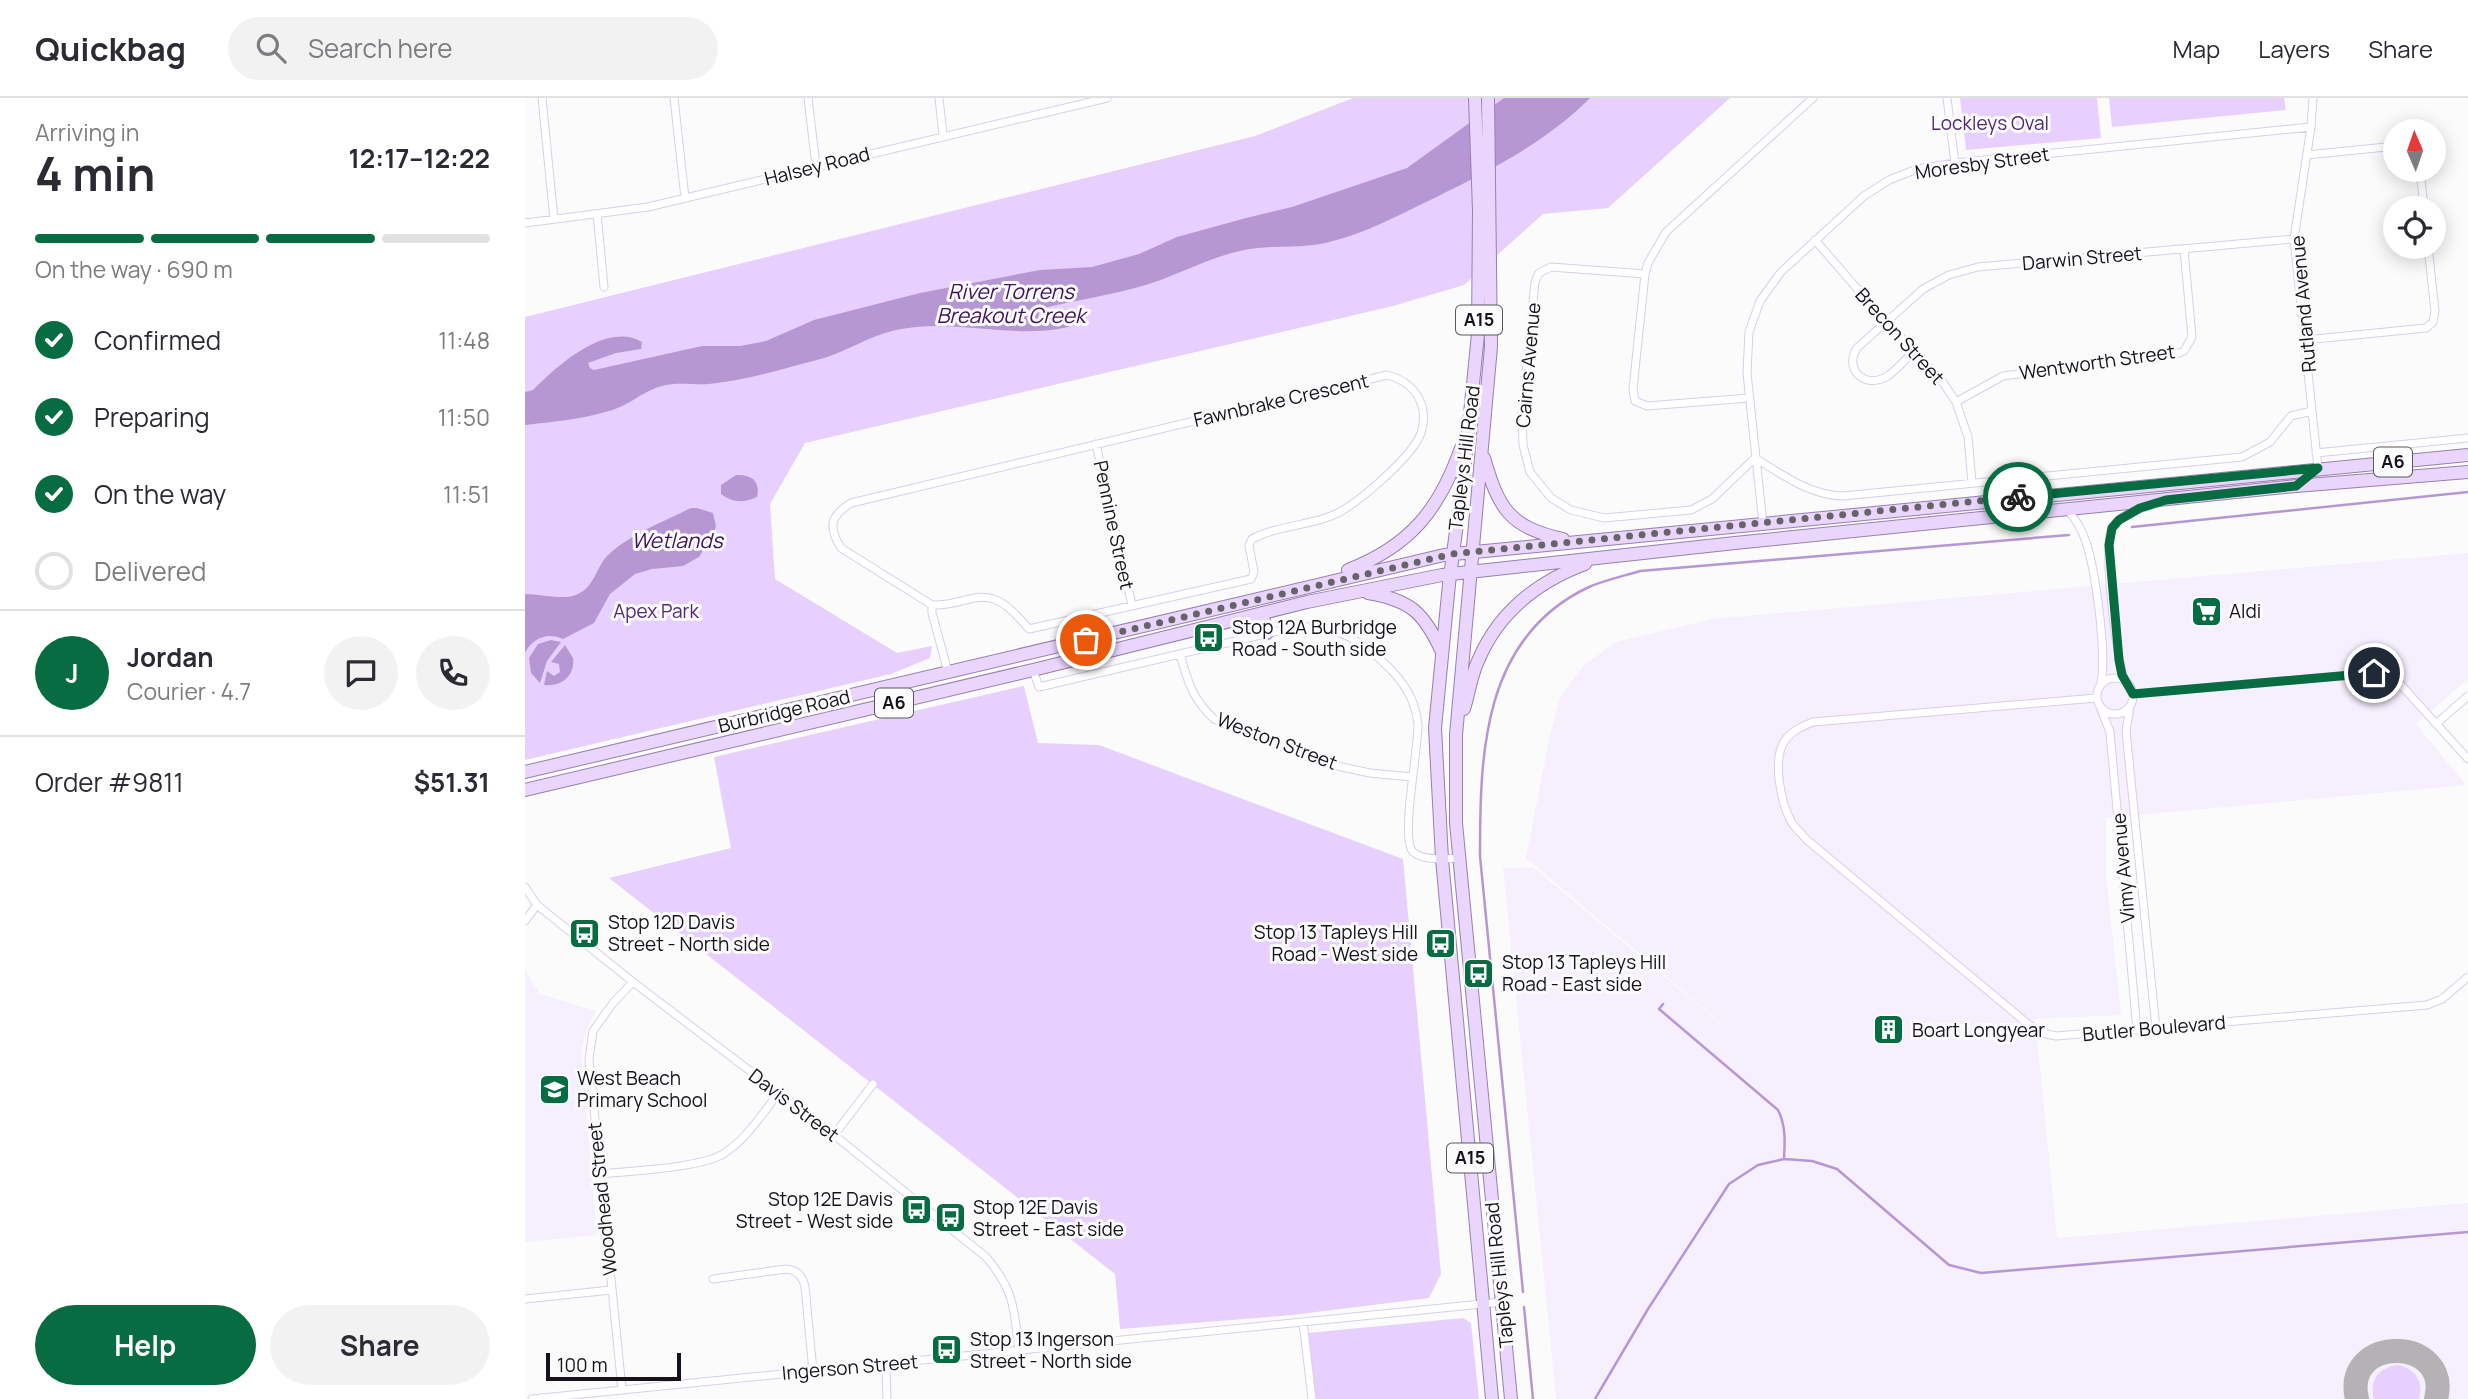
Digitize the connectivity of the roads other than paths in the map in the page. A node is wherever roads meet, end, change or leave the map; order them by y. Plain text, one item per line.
1 (542, 98) edge
2 (674, 98) edge
3 (808, 98) edge
4 (939, 98) edge
5 (1107, 98) edge
6 (1475, 98) edge
7 (1488, 98) edge
8 (1813, 98) edge
9 (1947, 98) edge
10 (2313, 98) edge
11 (1075, 102) edge
12 (2311, 127) junction
13 (943, 135) junction
14 (2383, 147) edge
15 (2307, 155) junction
16 (1955, 163) junction
17 (816, 166) junction
18 (685, 198) junction
19 (1484, 208) junction
20 (597, 214) junction
21 (554, 219) junction
22 (525, 223) edge
23 (2294, 239) junction
24 (1815, 240) junction
25 (2184, 248) junction
26 (2429, 259) edge
27 (1645, 274) junction
28 (604, 287) dead end
29 (1886, 322) junction
30 (2305, 340) junction
31 (1914, 351) junction
32 (1749, 398) junction
33 (1956, 402) junction
34 (2312, 411) junction
35 (1468, 429) junction
36 (2468, 438) edge
37 (1096, 444) junction
38 (1482, 451) junction
39 (2316, 453) junction
40 (2468, 455) edge
41 (1755, 458) junction
42 (2318, 468) junction
43 (2468, 472) edge
44 (1972, 483) junction
45 (2333, 484) junction
46 (2296, 486) junction
47 (2166, 500) junction
48 (2068, 510) junction
49 (1763, 524) junction
50 (1781, 539) junction
51 (1574, 541) junction
52 (1735, 543) junction
53 (1472, 551) junction
54 (1452, 554) junction
55 (1601, 558) junction
56 (1471, 571) junction
57 (1450, 574) junction
58 (1330, 582) junction
59 (1357, 592) junction
60 (932, 605) junction
61 (1132, 605) junction
62 (1262, 614) junction
63 (1081, 618) junction
64 (1267, 634) junction
65 (1086, 640) junction
66 (1442, 652) junction
67 (1180, 654) junction
68 (1090, 656) junction
69 (1033, 670) junction
70 (948, 672) junction
71 (2125, 680) junction
72 (2101, 683) junction
73 (2133, 694) junction
74 (2468, 696) edge
75 (2096, 698) junction
76 (2130, 706) junction
77 (2101, 709) junction
78 (2437, 723) junction
79 (1456, 735) junction
80 (2468, 759) edge
81 (525, 772) edge
82 (1412, 777) junction
83 (525, 790) edge
84 (1461, 858) junction
85 (1441, 859) junction
86 (525, 887) edge
87 (537, 905) junction
88 (525, 921) edge
89 (2468, 977) edge
90 (633, 982) junction
91 (2156, 1029) junction
92 (2137, 1030) junction
93 (873, 1084) dead end
94 (778, 1094) junction
95 (834, 1135) junction
96 (600, 1174) junction
97 (713, 1279) dead end
98 (611, 1290) junction
99 (525, 1299) edge
100 (1502, 1302) junction
101 (1483, 1304) junction
102 (1303, 1322) junction
103 (1019, 1351) junction
104 (885, 1364) junction
105 (813, 1371) junction
106 (622, 1389) junction
107 (532, 1399) edge
108 (887, 1399) edge
109 (1312, 1399) edge
110 (1492, 1399) edge
111 (1511, 1399) edge

1 - 21 street
2 - 18 street
3 - 17 street
4 - 13 street
5 - 11 street, Halsey Road
6 - 19 main road, Tapleys Hill Road / A15
7 - 19 main road, Tapleys Hill Road / A15
8 - 27 street
9 - 16 street
10 - 12 street, Rutland Avenue
11 - 13 street, Halsey Road
12 - 15 street, Rutland Avenue
12 - 16 street, Moresby Street
13 - 17 street, Halsey Road
14 - 15 street
15 - 23 street, Rutland Avenue
16 - 24 street, Moresby Street
17 - 18 street, Halsey Road
18 - 20 street, Halsey Road
19 - 35 main road, Tapleys Hill Road / A15
19 - 38 main road, Tapleys Hill Road / A15
20 - 21 street, Halsey Road
20 - 28 street
21 - 22 street, Halsey Road
23 - 25 street, Darwin Street
23 - 30 street, Rutland Avenue
24 - 29 street, Brecon Street
24 - 32 street, Moresby Street
25 - 29 street, Darwin Street
25 - 33 street, Wentworth Street
26 - 30 street
27 - 32 street
27 - 41 street, Cairns Avenue
29 - 31 street, Brecon Street
29 - 31 street, Darwin Street
30 - 34 street, Rutland Avenue
31 - 33 street, Brecon Street
32 - 41 street, Moresby Street
33 - 44 street, Brecon Street
34 - 39 street, Rutland Avenue
34 - 44 street
35 - 54 main road, Tapleys Hill Road / A15
35 - 58 main road
36 - 39 street
37 - 60 street, Fawnbrake Crescent
37 - 61 street, Pennine Street
37 - 61 street, Fawnbrake Crescent
38 - 51 main road
38 - 53 main road, Tapleys Hill Road / A15
39 - 42 street, Rutland Avenue
40 - 42 main road, A6
41 - 44 street
41 - 49 street, Moresby Street
42 - 45 main road
42 - 46 main road
42 - 49 main road, A6
43 - 45 main road, A6
45 - 46 main road, A6
46 - 47 main road, A6
47 - 48 main road, A6
47 - 71 street
48 - 50 main road, A6
48 - 72 street
49 - 50 main road
49 - 51 main road, A6
49 - 52 main road
50 - 52 main road, A6
51 - 53 main road, A6
52 - 55 main road, A6
53 - 54 main road, A6
53 - 56 main road, Tapleys Hill Road / A15
54 - 57 main road, Tapleys Hill Road / A15
54 - 58 main road, Burbridge Road / A6
55 - 56 main road, A6
55 - 79 main road
56 - 57 main road, A6
56 - 79 main road, Tapleys Hill Road / A15
57 - 59 main road, Burbridge Road / A6
57 - 66 main road, Tapleys Hill Road / A15
58 - 65 main road, Burbridge Road / A6
59 - 62 main road, Burbridge Road / A6
59 - 66 main road
60 - 63 street, Fawnbrake Crescent
60 - 70 street
61 - 63 street, Fawnbrake Crescent
62 - 64 main road
62 - 68 main road, Burbridge Road / A6
63 - 65 main road
64 - 67 street
64 - 82 street
65 - 68 main road
65 - 70 main road, Burbridge Road / A6
66 - 85 main road, Tapleys Hill Road / A15
67 - 69 street
67 - 82 street, Weston Street
68 - 69 main road, Burbridge Road / A6
69 - 83 main road, Burbridge Road / A6
70 - 81 main road, Burbridge Road / A6
71 - 72 street
71 - 73 street
72 - 75 street
73 - 76 street
73 - 78 street
74 - 78 street
75 - 77 street
75 - 92 street, Butler Boulevard
76 - 77 street
76 - 91 street, Vimy Avenue
77 - 92 street, Vimy Avenue
78 - 80 street
79 - 84 main road, Tapleys Hill Road / A15
82 - 85 street
84 - 85 street
84 - 100 main road, Tapleys Hill Road / A15
85 - 101 main road, Tapleys Hill Road / A15
86 - 87 street, Davis Street
87 - 88 street
87 - 90 street, Davis Street
89 - 91 street, Butler Boulevard
90 - 94 street, Davis Street
90 - 96 street, Woodhead Street
91 - 92 street, Butler Boulevard
93 - 95 street
94 - 95 street, Davis Street
94 - 96 street
95 - 103 street, Davis Street
96 - 98 street, Woodhead Street
97 - 105 street
98 - 99 street
98 - 106 street, Woodhead Street
100 - 101 street, Ingerson Street
100 - 111 main road, Tapleys Hill Road / A15
101 - 102 street, Ingerson Street
101 - 110 main road, Tapleys Hill Road / A15
102 - 103 street, Ingerson Street
102 - 109 street
103 - 104 street, Ingerson Street
104 - 105 street, Ingerson Street
104 - 108 street
105 - 106 street, Ingerson Street
106 - 107 street, Ingerson Street

